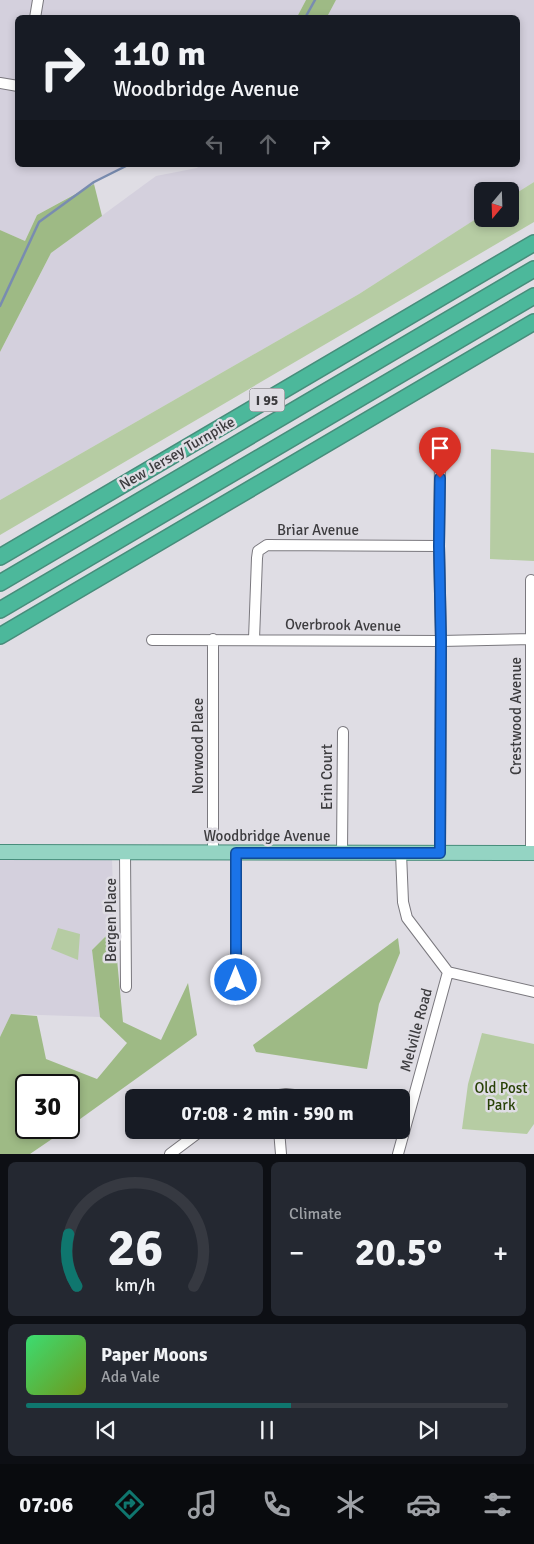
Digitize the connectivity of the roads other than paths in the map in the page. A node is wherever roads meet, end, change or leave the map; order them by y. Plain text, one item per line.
1 (38, 0) edge
2 (36, 15) edge
3 (0, 83) edge
4 (15, 86) edge
5 (534, 243) edge
6 (534, 269) edge
7 (534, 296) edge
8 (534, 322) edge
9 (440, 460) dead end
10 (439, 546) junction
11 (0, 557) edge
12 (531, 580) dead end
13 (0, 583) edge
14 (0, 610) edge
15 (0, 636) edge
16 (213, 639) junction
17 (254, 639) junction
18 (533, 639) edge
19 (152, 640) dead end
20 (441, 641) junction
21 (342, 732) dead end
22 (0, 852) edge
23 (532, 852) edge
24 (125, 853) junction
25 (213, 853) junction
26 (236, 853) junction
27 (342, 853) junction
28 (401, 853) junction
29 (440, 853) junction
30 (448, 972) junction
31 (126, 987) dead end
32 (534, 992) edge
33 (236, 999) dead end
34 (410, 1100) edge
35 (190, 1139) edge
36 (280, 1139) edge
37 (401, 1139) edge
38 (170, 1154) edge
39 (281, 1154) edge
40 (398, 1154) edge

1 - 2 street
3 - 4 street
5 - 11 highway, New Jersey Turnpike / I 95
6 - 13 highway, New Jersey Turnpike / I 95
7 - 14 highway
8 - 15 highway
9 - 10 street
10 - 17 street, Briar Avenue
10 - 20 street
12 - 18 street, Crestwood Avenue
16 - 17 street, Overbrook Avenue
16 - 19 street, Overbrook Avenue
16 - 25 street, Norwood Place
17 - 20 street, Overbrook Avenue
18 - 20 street, Overbrook Avenue
18 - 23 street, Crestwood Avenue
20 - 29 street
21 - 27 street, Erin Court
22 - 24 main road, Woodbridge Avenue
23 - 29 main road, Woodbridge Avenue
24 - 25 main road, Woodbridge Avenue
24 - 31 street, Bergen Place
25 - 26 main road, Woodbridge Avenue
26 - 27 main road, Woodbridge Avenue
26 - 33 street
27 - 28 main road, Woodbridge Avenue
28 - 29 main road, Woodbridge Avenue
28 - 30 street
30 - 32 street
30 - 34 street, Melville Road
35 - 38 street
36 - 39 street
37 - 40 street, Melville Road

